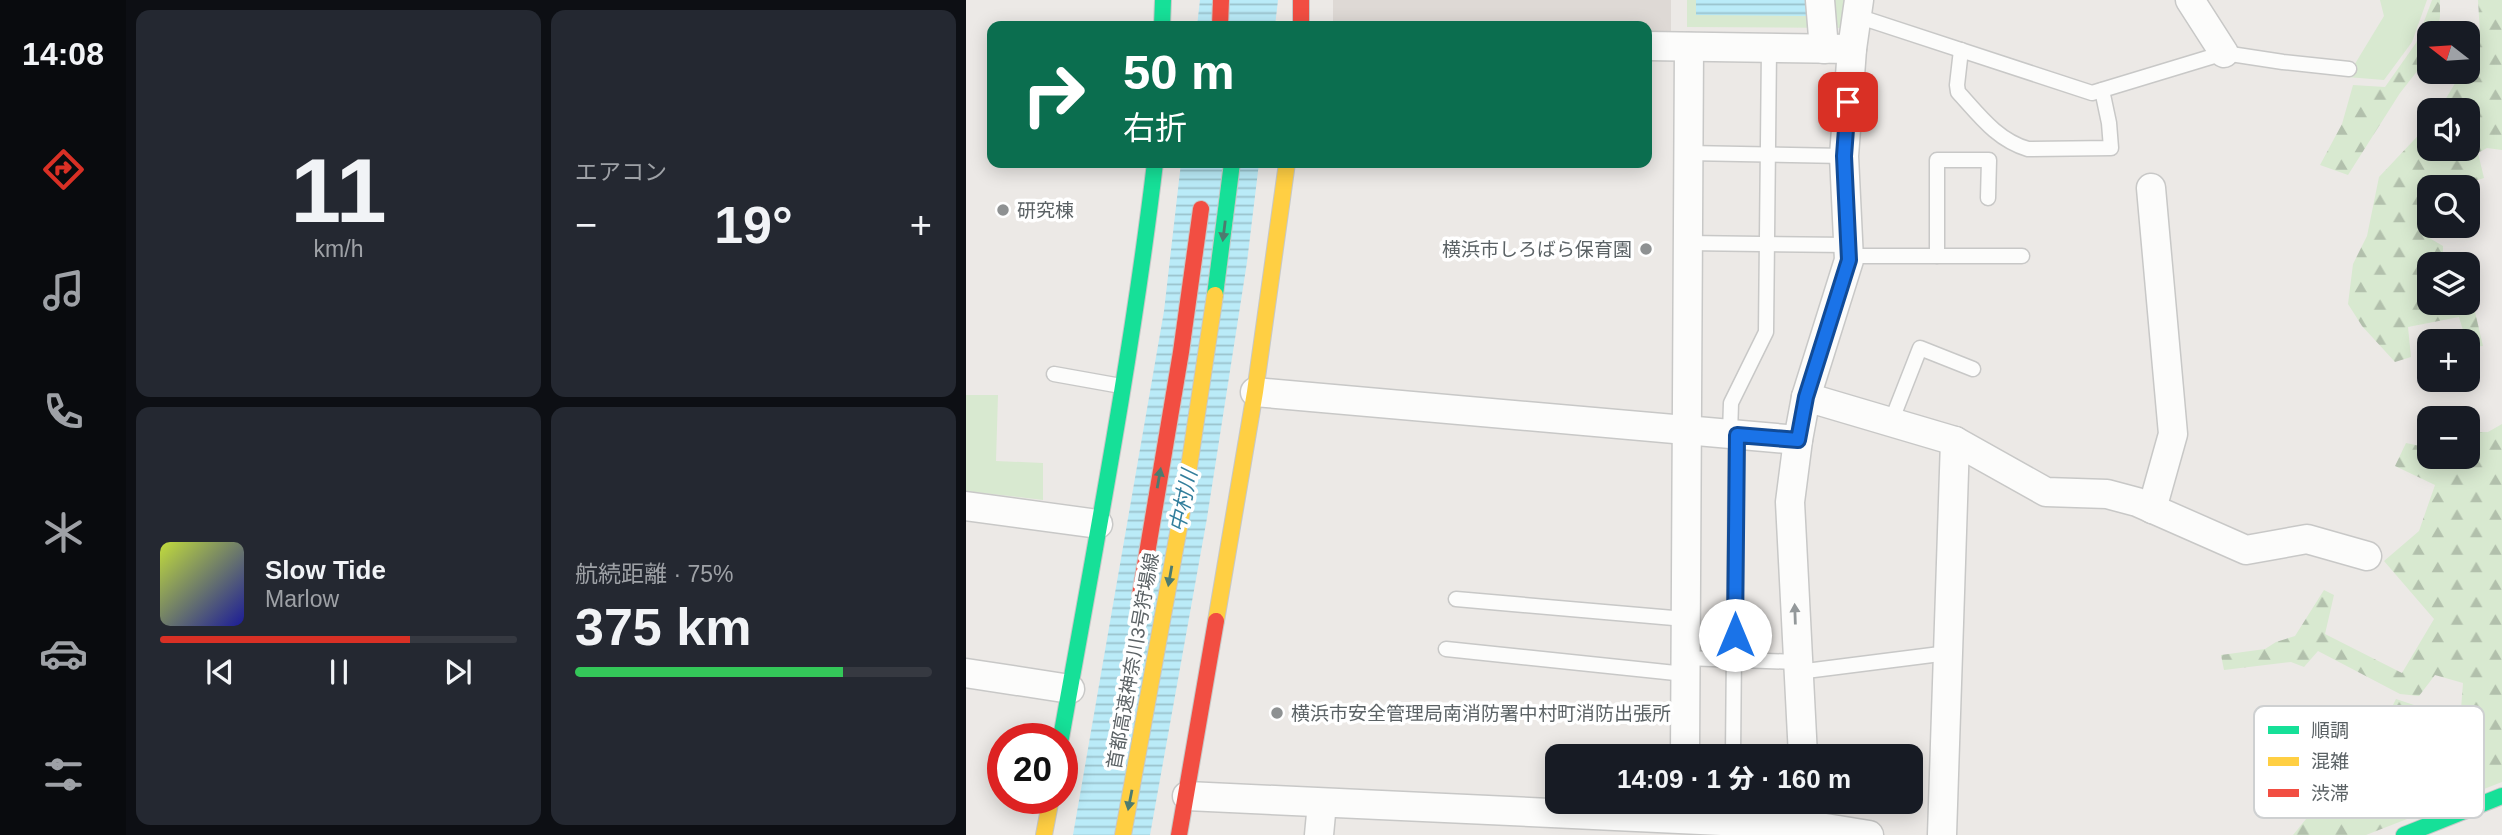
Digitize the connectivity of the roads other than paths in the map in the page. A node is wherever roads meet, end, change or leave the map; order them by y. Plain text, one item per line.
1 (1163, 0) edge
2 (1222, 0) edge
3 (1301, 0) edge
4 (1821, 0) edge
5 (2190, 0) edge
6 (1858, 8) edge
7 (1162, 21) edge
8 (1220, 21) edge
9 (1301, 21) edge
10 (1652, 46) edge
11 (1689, 47) junction
12 (1769, 48) junction
13 (1824, 49) junction
14 (1852, 49) junction
15 (1961, 50) junction
16 (2224, 53) junction
17 (2349, 69) dead end
18 (2102, 90) junction
19 (1688, 153) junction
20 (1769, 154) junction
21 (1844, 156) junction
22 (1153, 168) edge
23 (1231, 168) edge
24 (1286, 168) edge
25 (2151, 188) dead end
26 (1203, 195) dead end
27 (1988, 198) dead end
28 (1687, 243) junction
29 (1768, 244) junction
30 (1848, 250) junction
31 (1937, 256) junction
32 (2022, 256) dead end
33 (1973, 369) dead end
34 (1054, 373) dead end
35 (1122, 386) junction
36 (1255, 391) junction
37 (1806, 397) junction
38 (1891, 422) junction
39 (1685, 430) junction
40 (1733, 434) junction
41 (1798, 440) junction
42 (1955, 442) junction
43 (966, 506) edge
44 (2152, 509) junction
45 (1098, 524) junction
46 (2367, 556) dead end
47 (1456, 599) dead end
48 (1136, 616) dead end
49 (1685, 619) junction
50 (1446, 649) dead end
51 (1948, 653) junction
52 (1735, 660) junction
53 (1685, 666) junction
54 (1798, 667) junction
55 (966, 673) edge
56 (1070, 689) junction
57 (1064, 723) edge
58 (1685, 744) edge
59 (1734, 744) edge
60 (1802, 744) edge
61 (1187, 796) junction
62 (2502, 796) edge
63 (1322, 803) junction
64 (2484, 803) edge
65 (1048, 814) edge
66 (1666, 814) edge
67 (1708, 814) edge
68 (2447, 818) edge
69 (1807, 820) edge
70 (1454, 822) edge
71 (1595, 825) edge
72 (1044, 835) edge
73 (1123, 835) edge
74 (1179, 835) edge
75 (1319, 835) edge
76 (1869, 835) edge
77 (1941, 835) edge
78 (2404, 835) edge

1 - 7 main road
2 - 8 main road
3 - 9 main road
4 - 13 street
5 - 16 street
6 - 14 street
6 - 15 lane
10 - 11 street
11 - 12 street
11 - 19 street
12 - 13 street
12 - 20 lane
13 - 14 street
14 - 21 street
15 - 18 lane
15 - 18 lane
16 - 17 lane
16 - 18 lane
19 - 20 lane
19 - 28 street
20 - 21 lane
20 - 29 lane
21 - 30 street
22 - 35 main road
23 -> 73 main road, 首都高速神奈川3号狩場線
24 - 36 main road
25 - 44 street
48 -> 26 main road, 首都高速神奈川3号狩場線
27 - 31 lane
28 - 29 lane
28 - 39 street
29 - 30 lane
29 - 40 lane
30 - 31 lane
30 - 37 street
31 - 32 lane
33 - 38 lane
34 - 35 lane
35 - 45 main road
36 - 39 street
36 - 61 main road
37 - 38 street
37 - 41 street
38 - 42 street
39 - 40 street
39 - 49 street
40 - 41 street
40 - 52 lane
54 -> 41 street
42 - 44 street
42 - 51 street
43 - 45 street
44 - 46 street
45 - 56 main road
47 - 49 lane
49 - 53 street
50 - 53 lane
51 - 54 lane
51 - 77 street
52 - 53 lane
52 - 54 lane
52 - 59 lane
53 - 58 street
54 - 60 street
55 - 56 street
56 - 57 main road
61 - 63 street
61 - 74 main road
62 - 64 main road
63 - 70 street
63 - 75 street
65 - 72 main road
66 - 71 street
67 - 69 street
68 - 78 main road
69 - 76 street
70 - 71 street

